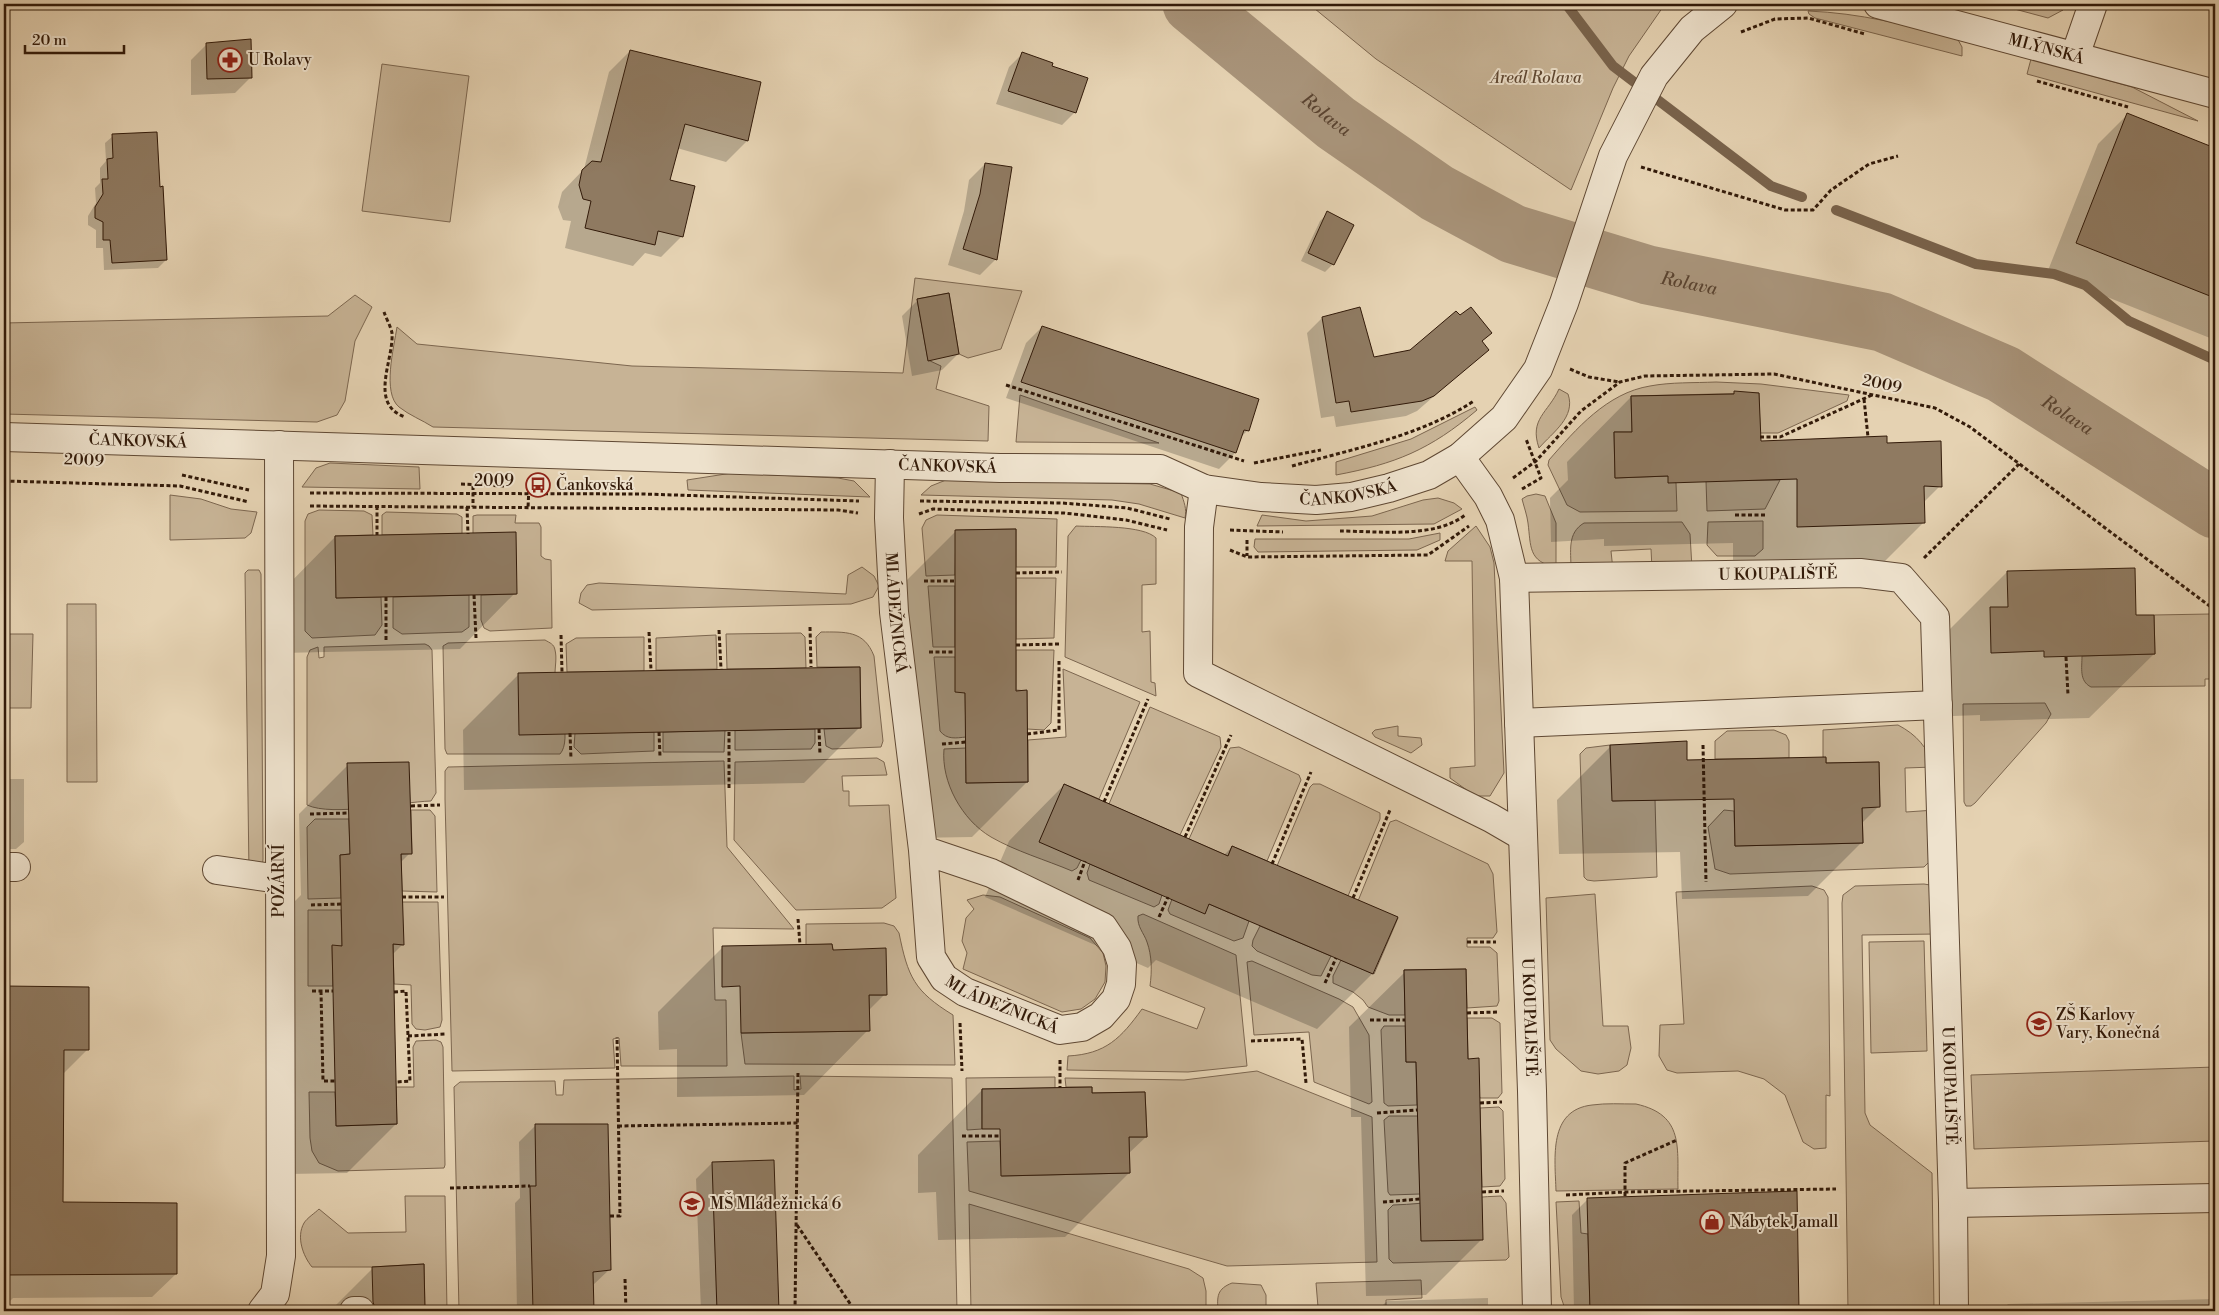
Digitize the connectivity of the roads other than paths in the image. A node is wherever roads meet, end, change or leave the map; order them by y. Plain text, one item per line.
1 (1723, 4) edge
2 (1878, 4) edge
3 (2092, 4) edge
4 (2075, 56) junction
5 (2215, 94) edge
6 (4, 437) edge
7 (279, 445) junction
8 (1460, 458) junction
9 (890, 464) junction
10 (1204, 489) junction
11 (1514, 578) junction
12 (1938, 705) junction
13 (1519, 722) junction
14 (1522, 836) junction
15 (923, 850) junction
16 (217, 870) dead end
17 (279, 879) junction
18 (2215, 1198) edge
19 (1953, 1203) junction
20 (262, 1311) edge
21 (354, 1311) edge
22 (360, 1311) edge
23 (1536, 1311) edge
24 (1954, 1311) edge

1 - 8 street, ČANKOVSKÁ
2 - 4 street, MLÝNSKÁ
3 - 4 street
4 - 5 street, MLÝNSKÁ
6 - 7 street, ČANKOVSKÁ
7 - 9 street, ČANKOVSKÁ
7 - 17 street, POŽÁRNÍ
8 - 10 street, ČANKOVSKÁ
8 - 11 street, U KOUPALIŠTĚ
9 - 10 street, ČANKOVSKÁ
9 - 15 street, MLÁDEŽNICKÁ
10 - 14 street
11 - 12 street, U KOUPALIŠTĚ
11 - 13 street, U KOUPALIŠTĚ
12 - 13 street
12 - 19 street, U KOUPALIŠTĚ
13 - 14 street, U KOUPALIŠTĚ
14 - 23 street, U KOUPALIŠTĚ
15 - 15 street, MLÁDEŽNICKÁ
16 - 17 street
17 - 20 street, POŽÁRNÍ
18 - 19 street
19 - 24 street, U KOUPALIŠTĚ
21 - 22 street

